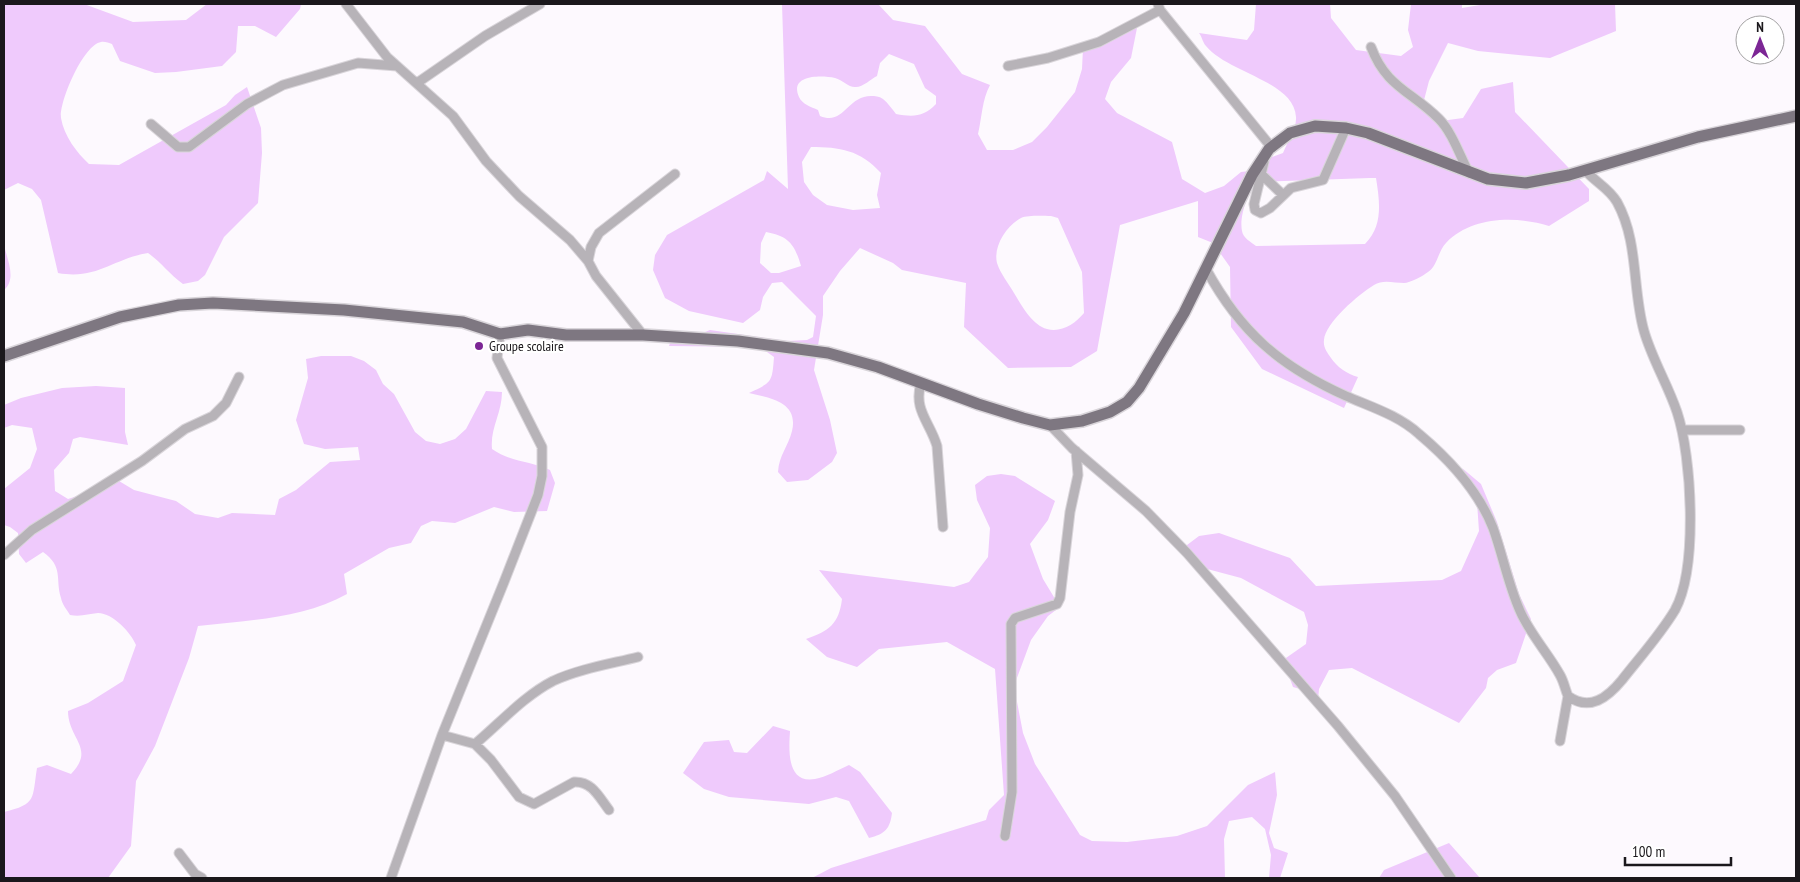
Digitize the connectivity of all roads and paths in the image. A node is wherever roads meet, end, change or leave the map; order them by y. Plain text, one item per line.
1 (346, 4) edge
2 (540, 4) edge
3 (1159, 7) edge
4 (1370, 47) dead end
5 (1008, 66) dead end
6 (400, 67) junction
7 (417, 83) junction
8 (1796, 116) edge
9 (151, 124) dead end
10 (1346, 128) junction
11 (1270, 148) junction
12 (1585, 170) junction
13 (1260, 173) junction
14 (1469, 173) junction
15 (675, 174) dead end
16 (1283, 195) junction
17 (588, 261) junction
18 (1206, 269) junction
19 (500, 334) junction
20 (642, 335) junction
21 (4, 356) edge
22 (239, 377) dead end
23 (921, 383) junction
24 (1050, 425) junction
25 (1682, 430) junction
26 (1740, 430) dead end
27 (1076, 451) junction
28 (943, 527) dead end
29 (4, 555) edge
30 (638, 657) dead end
31 (1568, 696) junction
32 (442, 735) junction
33 (1560, 741) dead end
34 (475, 744) junction
35 (610, 810) dead end
36 (1005, 836) dead end
37 (179, 853) dead end
38 (202, 878) edge
39 (391, 878) edge
40 (1451, 878) edge

1 - 6 street
2 - 7 street
3 - 5 street
3 - 11 street
4 - 14 street
6 - 7 street
6 - 9 street
7 - 17 street
8 - 12 main road
10 - 11 main road
10 - 14 main road
10 - 16 street
11 - 13 street
11 - 18 main road
12 - 14 main road
12 - 25 street
13 - 16 street
13 - 16 street
15 - 17 street
17 - 20 street
18 - 24 main road
18 - 31 street
19 - 20 main road
19 - 21 main road
19 - 32 street
20 - 23 main road
22 - 29 street
23 - 24 main road
23 - 28 street
24 - 27 street
25 - 26 street
25 - 31 street
27 - 36 street
27 - 40 street
30 - 34 street
31 - 33 street
32 - 34 street
32 - 39 street
34 - 35 street
37 - 38 street

